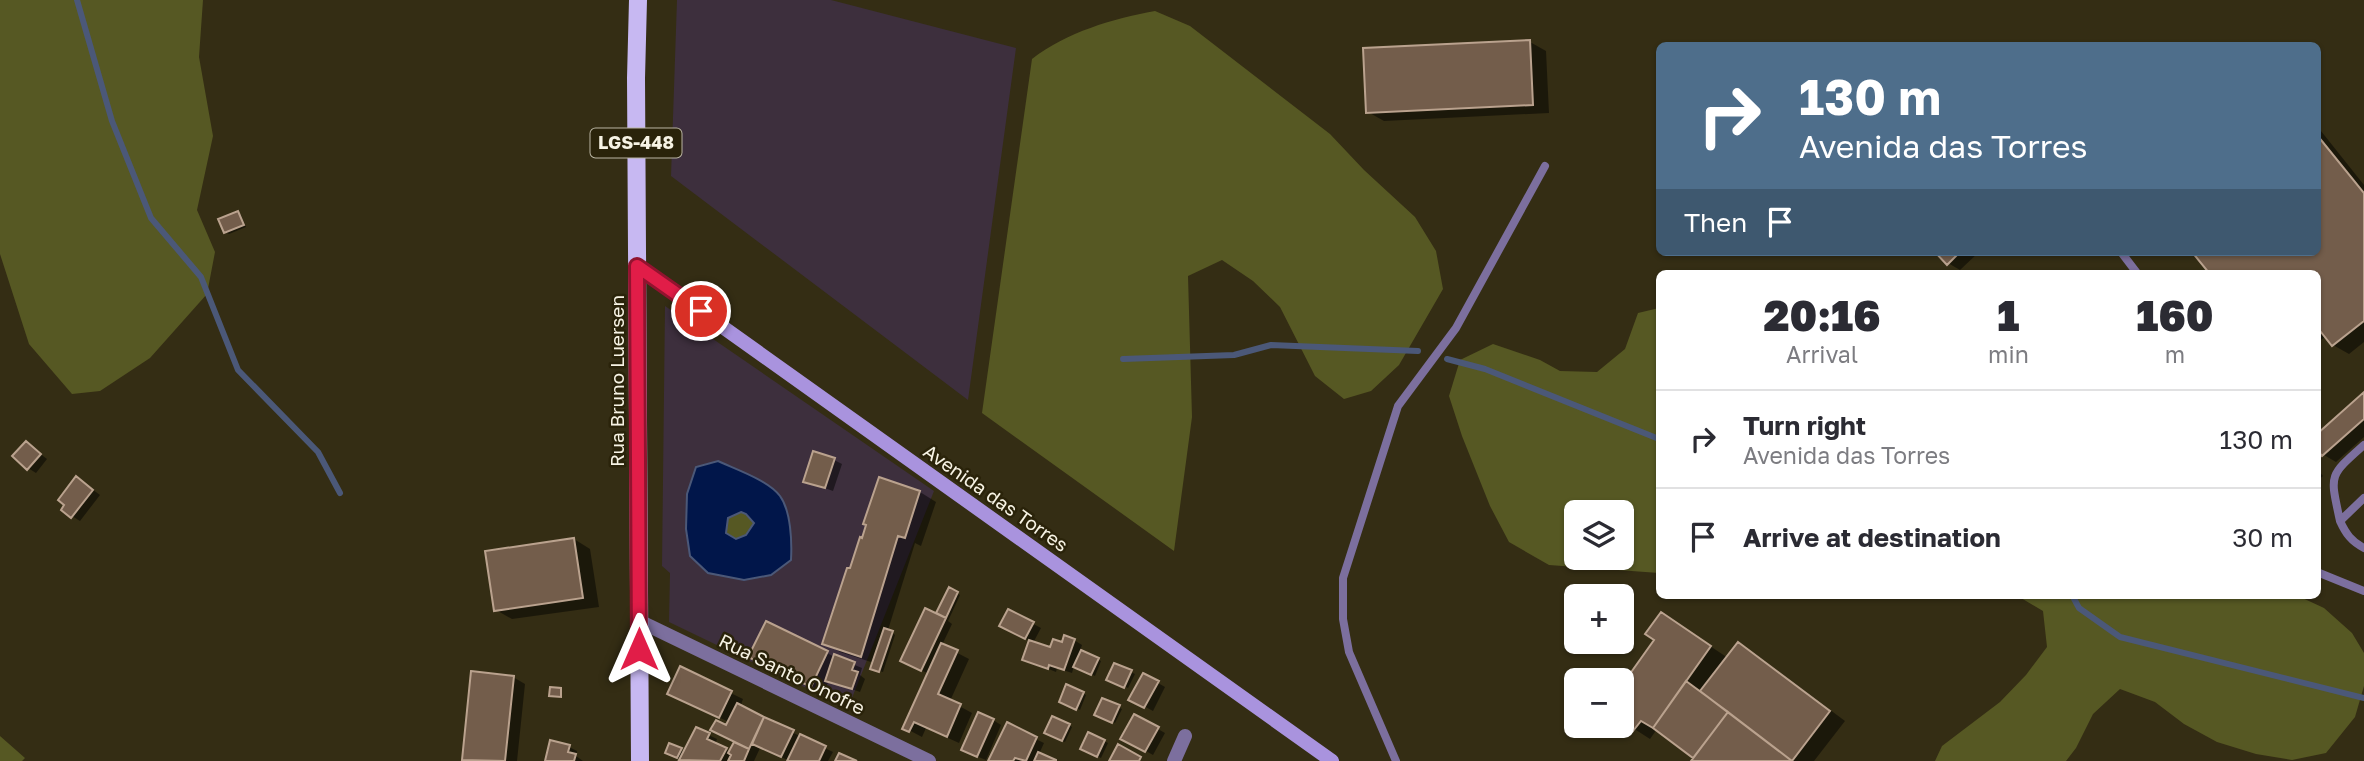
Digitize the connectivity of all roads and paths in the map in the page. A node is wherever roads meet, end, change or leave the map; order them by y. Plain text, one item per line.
1 (638, 0) edge
2 (1545, 166) dead end
3 (637, 266) junction
4 (2364, 445) edge
5 (2364, 498) edge
6 (2340, 521) junction
7 (2364, 548) edge
8 (2321, 574) edge
9 (2364, 591) edge
10 (639, 621) junction
11 (1185, 736) dead end
12 (640, 761) edge
13 (929, 761) edge
14 (1174, 761) edge
15 (1332, 761) edge
16 (1396, 761) edge

1 - 3 main road, Rua Bruno Luersen / LGS-448
2 - 16 lane
3 - 10 main road, Rua Bruno Luersen / LGS-448
3 - 15 main road, Avenida das Torres
4 - 6 lane
5 - 6 lane
6 - 7 lane
8 - 9 lane
10 - 12 main road, Rua Bruno Luersen / LGS-448
10 - 13 street, Rua Santo Onofre
11 - 14 street

